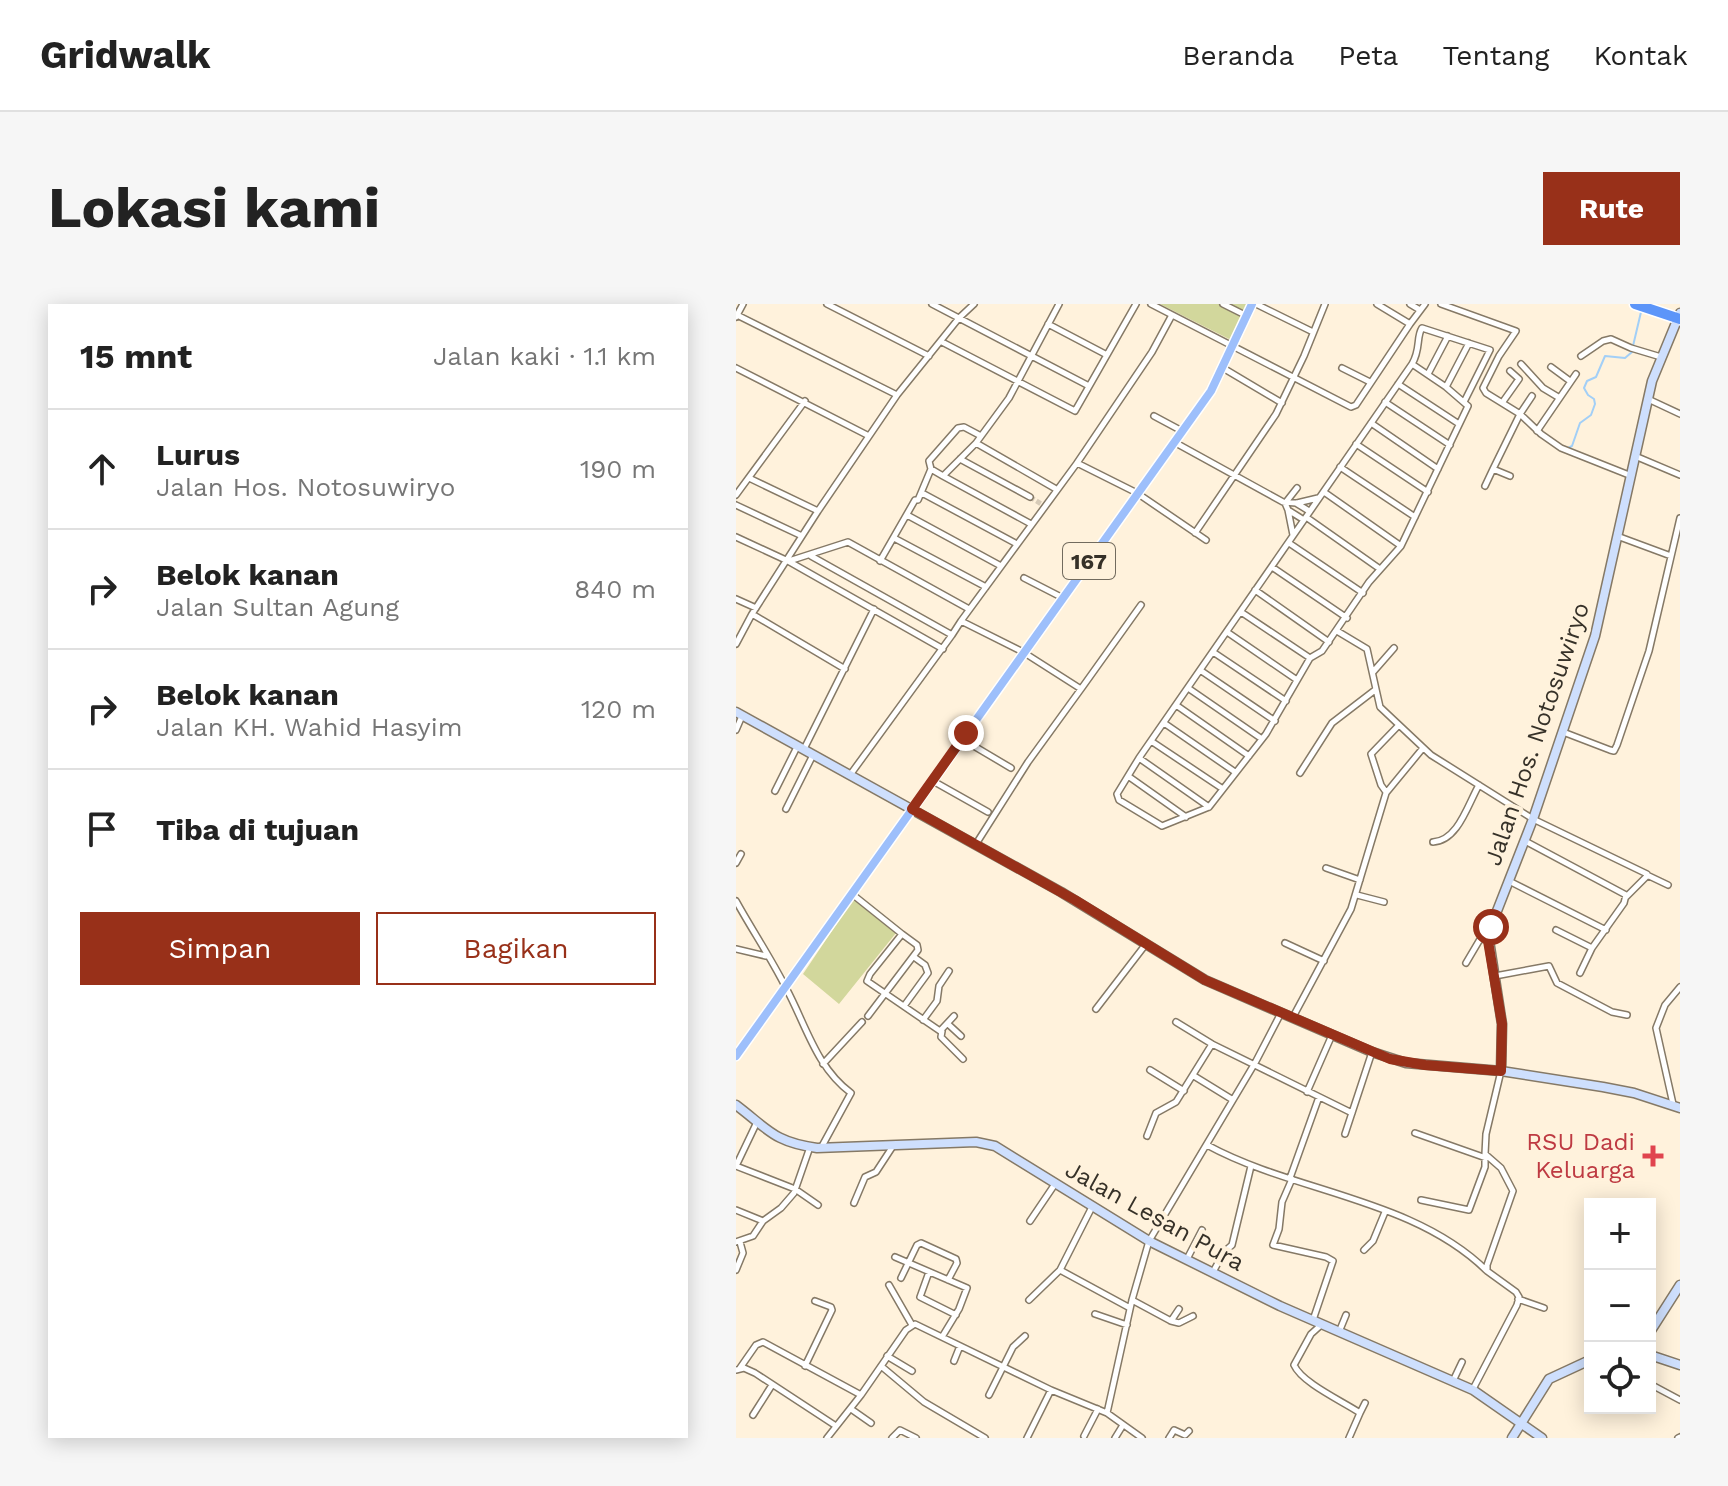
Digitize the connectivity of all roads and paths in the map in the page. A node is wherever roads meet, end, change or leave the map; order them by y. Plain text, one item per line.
1 (743, 304) edge
2 (827, 304) edge
3 (932, 304) edge
4 (974, 304) edge
5 (1059, 304) edge
6 (1136, 304) edge
7 (1151, 304) edge
8 (1223, 304) edge
9 (1254, 304) edge
10 (1325, 304) edge
11 (1377, 304) edge
12 (1410, 304) edge
13 (1425, 304) edge
14 (1441, 304) edge
15 (1635, 304) edge
16 (1655, 304) edge
17 (1420, 310) junction
18 (737, 314) edge
19 (1172, 315) junction
20 (1247, 316) junction
21 (1679, 317) edge
22 (959, 318) junction
23 (1048, 324) junction
24 (1410, 324) junction
25 (1313, 332) junction
26 (1448, 336) junction
27 (942, 342) junction
28 (1469, 343) junction
29 (1234, 346) junction
30 (1107, 355) junction
31 (929, 356) junction
32 (1581, 356) dead end
33 (1032, 357) junction
34 (1661, 357) junction
35 (1412, 364) junction
36 (1521, 364) dead end
37 (1551, 367) dead end
38 (736, 368) edge
39 (1223, 368) junction
40 (1342, 368) dead end
41 (1510, 371) dead end
42 (1427, 374) junction
43 (1576, 374) dead end
44 (1293, 378) junction
45 (1570, 381) junction
46 (1370, 382) junction
47 (1018, 383) junction
48 (1398, 384) junction
49 (1089, 386) junction
50 (1446, 387) junction
51 (897, 395) junction
52 (1532, 396) dead end
53 (1558, 397) junction
54 (1647, 399) junction
55 (805, 401) junction
56 (1385, 402) junction
57 (1464, 402) junction
58 (1282, 403) junction
59 (1502, 403) junction
60 (1520, 414) junction
61 (1680, 414) edge
62 (1154, 416) dead end
63 (1371, 423) junction
64 (1459, 424) junction
65 (1182, 431) junction
66 (1537, 431) junction
67 (869, 436) junction
68 (981, 436) junction
69 (1174, 442) junction
70 (976, 443) junction
71 (1356, 444) junction
72 (1450, 445) junction
73 (1634, 456) junction
74 (960, 459) junction
75 (1077, 463) junction
76 (1340, 467) junction
77 (931, 469) junction
78 (1438, 469) junction
79 (1493, 469) junction
80 (1234, 475) junction
81 (1629, 475) junction
82 (1680, 475) edge
83 (943, 476) junction
84 (1510, 476) dead end
85 (749, 478) junction
86 (1485, 486) dead end
87 (1297, 488) dead end
88 (1056, 489) junction
89 (1428, 492) junction
90 (922, 493) junction
91 (1137, 493) junction
92 (736, 495) edge
93 (1322, 495) junction
94 (1030, 497) tunnel mouth
95 (1285, 503) junction
96 (1296, 503) junction
97 (736, 505) edge
98 (1288, 510) junction
99 (818, 511) junction
100 (907, 515) junction
101 (1306, 516) junction
102 (1415, 517) junction
103 (1680, 518) edge
104 (1031, 524) junction
105 (1195, 533) junction
106 (802, 536) junction
107 (1293, 536) junction
108 (1617, 536) junction
109 (736, 537) edge
110 (894, 538) junction
111 (1206, 540) dead end
112 (1289, 543) junction
113 (1017, 544) junction
114 (1401, 546) junction
115 (810, 556) junction
116 (1671, 556) junction
117 (789, 559) junction
118 (880, 561) junction
119 (1001, 566) junction
120 (1272, 567) junction
121 (1380, 569) junction
122 (1024, 578) dead end
123 (986, 587) junction
124 (1255, 590) junction
125 (1363, 593) junction
126 (1063, 598) junction
127 (736, 599) edge
128 (1141, 605) dead end
129 (874, 609) junction
130 (969, 609) junction
131 (754, 611) junction
132 (1241, 612) junction
133 (1347, 618) junction
134 (961, 621) junction
135 (1337, 631) junction
136 (1227, 632) junction
137 (952, 635) junction
138 (1329, 642) junction
139 (736, 644) edge
140 (1394, 648) dead end
141 (943, 649) junction
142 (1023, 652) junction
143 (1213, 652) junction
144 (1310, 658) junction
145 (845, 669) junction
146 (1200, 670) junction
147 (1372, 673) junction
148 (1297, 680) junction
149 (1188, 688) junction
150 (1081, 689) junction
151 (1375, 690) junction
152 (1286, 701) junction
153 (1176, 705) junction
154 (739, 714) edge
155 (1275, 721) junction
156 (1164, 723) junction
157 (1398, 726) junction
158 (736, 730) edge
159 (1563, 732) junction
160 (962, 739) junction
161 (1262, 739) junction
162 (1151, 741) junction
163 (801, 748) junction
164 (1423, 748) junction
165 (813, 755) junction
166 (1249, 756) junction
167 (1139, 758) junction
168 (1011, 768) dead end
169 (1235, 772) junction
170 (1300, 773) dead end
171 (850, 775) junction
172 (1128, 776) junction
173 (933, 781) junction
174 (1479, 785) junction
175 (1223, 789) junction
176 (775, 791) dead end
177 (1386, 792) junction
178 (1209, 807) junction
179 (786, 809) dead end
180 (912, 809) junction
181 (988, 812) dead end
182 (1187, 818) junction
183 (1533, 819) junction
184 (1525, 841) junction
185 (1433, 842) dead end
186 (976, 844) junction
187 (741, 854) dead end
188 (736, 863) edge
189 (1326, 868) dead end
190 (1647, 875) junction
191 (1360, 880) junction
192 (1508, 881) junction
193 (1668, 885) dead end
194 (851, 893) junction
195 (1357, 895) junction
196 (1626, 897) junction
197 (736, 901) edge
198 (1384, 902) dead end
199 (1556, 930) dead end
200 (1606, 930) junction
201 (902, 934) junction
202 (1488, 934) junction
203 (1285, 943) dead end
204 (1146, 944) junction
205 (1592, 948) junction
206 (736, 949) edge
207 (767, 957) junction
208 (914, 957) junction
209 (1324, 961) junction
210 (1466, 963) dead end
211 (949, 971) dead end
212 (1580, 973) dead end
213 (1494, 976) junction
214 (786, 987) junction
215 (1680, 987) edge
216 (884, 992) junction
217 (904, 1006) junction
218 (1096, 1009) dead end
219 (1281, 1013) junction
220 (1627, 1015) dead end
221 (868, 1016) dead end
222 (954, 1016) dead end
223 (1293, 1017) junction
224 (923, 1020) junction
225 (862, 1022) dead end
226 (1176, 1022) dead end
227 (948, 1024) junction
228 (943, 1030) junction
229 (1332, 1035) junction
230 (961, 1036) dead end
231 (1212, 1044) junction
232 (1372, 1052) junction
233 (736, 1056) edge
234 (963, 1059) dead end
235 (1255, 1063) junction
236 (823, 1064) junction
237 (1150, 1070) dead end
238 (1501, 1071) junction
239 (1194, 1076) junction
240 (1184, 1091) junction
241 (1307, 1092) junction
242 (1319, 1097) junction
243 (1233, 1100) junction
244 (736, 1105) edge
245 (1677, 1106) edge
246 (1352, 1113) junction
247 (757, 1122) junction
248 (1415, 1133) dead end
249 (1345, 1134) dead end
250 (1147, 1136) dead end
251 (894, 1145) junction
252 (1207, 1145) junction
253 (810, 1147) junction
254 (821, 1148) junction
255 (1485, 1156) junction
256 (736, 1166) edge
257 (1251, 1166) junction
258 (1291, 1179) junction
259 (1055, 1184) junction
260 (795, 1189) junction
261 (1421, 1200) dead end
262 (854, 1203) dead end
263 (818, 1205) dead end
264 (1092, 1207) junction
265 (736, 1210) edge
266 (1385, 1212) junction
267 (763, 1221) junction
268 (1030, 1221) dead end
269 (1202, 1230) dead end
270 (1149, 1241) junction
271 (738, 1242) edge
272 (1364, 1250) dead end
273 (895, 1257) dead end
274 (1187, 1260) junction
275 (908, 1263) junction
276 (736, 1270) edge
277 (1060, 1270) junction
278 (1487, 1271) junction
279 (929, 1272) junction
280 (1212, 1273) junction
281 (901, 1278) dead end
282 (948, 1280) junction
283 (889, 1285) dead end
284 (1680, 1285) edge
285 (1518, 1299) junction
286 (1029, 1300) dead end
287 (1132, 1300) junction
288 (815, 1301) dead end
289 (1130, 1308) junction
290 (1544, 1308) dead end
291 (1179, 1309) dead end
292 (1095, 1314) dead end
293 (956, 1315) junction
294 (1346, 1315) dead end
295 (1193, 1316) dead end
296 (1171, 1321) junction
297 (1317, 1322) junction
298 (1656, 1323) edge
299 (912, 1325) junction
300 (1127, 1325) junction
301 (1339, 1332) junction
302 (1025, 1336) dead end
303 (942, 1337) junction
304 (960, 1346) junction
305 (887, 1356) junction
306 (1656, 1357) edge
307 (954, 1361) dead end
308 (1462, 1362) dead end
309 (1584, 1363) edge
310 (1680, 1365) edge
311 (805, 1366) junction
312 (881, 1366) junction
313 (1003, 1367) junction
314 (738, 1369) edge
315 (912, 1371) dead end
316 (1453, 1381) junction
317 (772, 1385) junction
318 (1656, 1387) edge
319 (1051, 1390) junction
320 (1473, 1390) junction
321 (861, 1395) junction
322 (989, 1395) dead end
323 (1680, 1400) edge
324 (1365, 1403) dead end
325 (851, 1409) junction
326 (1098, 1409) junction
327 (1107, 1413) junction
328 (1360, 1413) junction
329 (753, 1415) dead end
330 (871, 1423) dead end
331 (1521, 1423) junction
332 (1124, 1425) junction
333 (836, 1426) junction
334 (1189, 1431) dead end
335 (1084, 1436) edge
336 (827, 1438) edge
337 (892, 1438) edge
338 (916, 1438) edge
339 (985, 1438) edge
340 (1027, 1438) edge
341 (1115, 1438) edge
342 (1142, 1438) edge
343 (1169, 1438) edge
344 (1349, 1438) edge
345 (1512, 1438) edge
346 (1542, 1438) edge

1 - 18 street
2 - 31 street
3 - 22 street
4 - 22 street
5 - 23 street
6 - 30 street
7 - 19 street
8 - 20 street
9 - 20 main road, 167
9 - 25 street
10 - 25 street
11 - 24 street
12 - 17 street
13 - 17 street
14 - 59 street
15 - 21 highway
16 - 21 highway
17 - 24 street
18 - 51 street
19 - 29 street
19 - 75 street
20 - 29 main road, 167
21 - 34 street, Jalan Hos. Notosuwiryo
22 - 27 street
22 - 33 street
23 - 30 street
23 - 33 street
24 - 46 street
25 - 44 street
26 - 28 street
26 - 35 street
26 - 42 street
27 - 31 street
27 - 47 street
28 - 50 street
28 - 57 street
29 - 39 main road, 167
29 - 44 street
30 - 49 street
31 - 51 street
32 - 34 street
33 - 47 street
33 - 49 street
34 - 54 street, Jalan Hos. Notosuwiryo
35 - 42 street
35 - 48 street
36 - 53 street
37 - 45 street
38 - 55 street
39 - 58 street
39 - 65 main road, 167
40 - 46 street
41 - 59 street
42 - 50 street
43 - 45 street
44 - 46 street
44 - 58 street
45 - 53 street
47 - 49 street
47 - 68 street
48 - 56 street
48 - 64 street
50 - 57 street
51 - 67 street
52 - 60 street
53 - 66 street
54 - 61 street
54 - 73 street, Jalan Hos. Notosuwiryo
55 - 67 street
55 - 85 street
56 - 63 street
56 - 72 street
57 - 64 street
58 - 80 street
59 - 60 street
60 - 66 street
60 - 79 street
62 - 65 street
63 - 71 street
63 - 78 street
64 - 72 street
65 - 69 main road, 167
66 - 81 street
67 - 99 street
68 - 70 street
68 - 77 street
69 - 80 street
69 - 91 main road, 167
70 - 74 street
70 - 88 street
71 - 76 street
71 - 89 street
72 - 78 street
73 - 81 street, Jalan Hos. Notosuwiryo
73 - 82 street
74 - 83 street
74 - 94 street
75 - 88 street
75 - 91 street
76 - 93 street
76 - 102 street
77 - 83 street
77 - 90 street
78 - 89 street
79 - 84 street
79 - 86 street
80 - 95 street
80 - 105 street
81 - 108 street, Jalan Hos. Notosuwiryo
83 - 104 street
85 - 92 street
85 - 99 street
87 - 95 street
88 - 104 street
89 - 102 street
90 - 100 street
90 - 113 street
91 - 105 street
91 - 126 main road, 167
93 - 96 street
93 - 101 street
93 - 114 street
95 - 96 street
95 - 98 street
96 - 101 street
97 - 106 street
98 - 101 street
98 - 107 street
99 - 106 street
100 - 110 street
100 - 119 street
101 - 107 street
101 - 121 street
102 - 114 street
103 - 116 street
104 - 113 street
105 - 111 street
106 - 117 street
107 - 112 street
108 - 116 street
108 - 159 street, Jalan Hos. Notosuwiryo
109 - 117 street
110 - 118 street
110 - 123 street
112 - 120 street
112 - 125 street
113 - 119 street
114 - 121 street
115 - 117 street
115 - 118 street
115 - 137 street
116 - 159 street
117 - 129 street
117 - 131 street
118 - 130 street
119 - 123 street
120 - 124 street
120 - 133 street
121 - 125 street
122 - 126 street
123 - 130 street
124 - 132 street
124 - 138 street
125 - 133 street
126 - 142 main road, 167
127 - 131 street
128 - 150 street
129 - 141 street
129 - 145 street
130 - 134 street
131 - 139 street
131 - 145 street
132 - 136 street
132 - 144 street
133 - 135 street
134 - 137 street
134 - 142 street
135 - 138 street
135 - 147 street
136 - 143 street
136 - 148 street
137 - 141 street
138 - 144 street
140 - 147 street
141 - 171 street
142 - 150 street
142 - 160 main road, 167
143 - 146 street
143 - 152 street
144 - 148 street
145 - 163 street
146 - 149 street
146 - 155 street
147 - 151 street
148 - 152 street
149 - 153 street
149 - 161 street
150 - 186 street
151 - 157 street
151 - 170 street
152 - 155 street
153 - 156 street
153 - 166 street
154 - 158 street
154 - 163 street
155 - 161 street
156 - 162 street
156 - 169 street
157 - 164 street
157 - 177 street
159 - 183 street, Jalan Hos. Notosuwiryo
160 - 168 street
160 - 173 main road, 167
161 - 166 street
162 - 167 street
162 - 175 street
163 - 165 street
163 - 176 street
164 - 174 street
164 - 177 street
165 - 171 street
165 - 179 street
166 - 169 street
167 - 172 street
167 - 178 street
169 - 175 street
171 - 180 street
172 - 182 street
172 - 182 street
173 - 180 main road, 167
173 - 181 street
174 - 183 street
174 - 185 street
175 - 178 street
177 - 191 street
178 - 182 street
180 - 186 street
180 - 194 main road, 167
183 - 184 street, Jalan Hos. Notosuwiryo
183 - 190 street
184 - 192 street, Jalan Hos. Notosuwiryo
184 - 196 street
186 - 204 street
187 - 188 street
189 - 191 street
190 - 193 street
190 - 196 street
191 - 195 street
192 - 200 street
192 - 202 street, Jalan Hos. Notosuwiryo
194 - 201 street
194 - 214 main road, 167
195 - 198 street
195 - 209 street
196 - 200 street
197 - 207 street
199 - 205 street
200 - 205 street
201 - 208 street
201 - 216 street
202 - 210 street
202 - 213 street, Jalan Hos. Notosuwiryo
203 - 209 street
204 - 218 street
204 - 219 street
205 - 212 street
206 - 207 street
207 - 214 street
208 - 216 street
208 - 217 street
209 - 223 street
211 - 224 street
213 - 220 street
213 - 238 street, Jalan Hos. Notosuwiryo
214 - 233 main road, 167
214 - 236 street
215 - 245 street
216 - 217 street
216 - 221 street
217 - 224 street
219 - 223 street
219 - 235 street
222 - 227 street
223 - 229 street
224 - 228 street
225 - 236 street
226 - 231 street
227 - 228 street
227 - 230 street
228 - 234 street
229 - 232 street
229 - 241 street
231 - 235 street
231 - 239 street
232 - 238 street
232 - 246 street
235 - 241 street
235 - 243 street
236 - 254 street
237 - 240 street
238 - 245 street
238 - 255 street
239 - 240 street
239 - 243 street
240 - 250 street
241 - 242 street
242 - 246 street
242 - 258 street
243 - 252 street
244 - 247 street, Jalan Lesan Pura
246 - 249 street
247 - 253 street, Jalan Lesan Pura
247 - 256 street
248 - 255 street
251 - 254 street, Jalan Lesan Pura
251 - 259 street, Jalan Lesan Pura
251 - 262 street
252 - 257 street
252 - 270 street
253 - 254 street, Jalan Lesan Pura
253 - 260 street
255 - 261 street
255 - 278 street
256 - 260 street
257 - 258 street
257 - 280 street
258 - 266 street
258 - 297 street
259 - 264 street, Jalan Lesan Pura
259 - 268 street
260 - 263 street
260 - 267 street
264 - 270 street, Jalan Lesan Pura
264 - 277 street
265 - 267 street
266 - 272 street
266 - 278 street
267 - 271 street
269 - 274 street
270 - 274 street, Jalan Lesan Pura
270 - 287 street
271 - 276 street
273 - 275 street
274 - 280 street, Jalan Lesan Pura
275 - 279 street
275 - 281 street
275 - 282 street
277 - 286 street
277 - 289 street
278 - 285 street
279 - 282 street
279 - 293 street
280 - 297 street, Jalan Lesan Pura
282 - 293 street
283 - 299 street
284 - 298 street
285 - 290 street
285 - 320 street
287 - 289 street
287 - 296 street
288 - 311 street
289 - 300 street
291 - 296 street
292 - 300 street
293 - 303 street
294 - 301 street
295 - 296 street
297 - 301 street, Jalan Lesan Pura
297 - 328 street
299 - 303 street
299 - 305 street
300 - 327 street
301 - 316 street, Jalan Lesan Pura
302 - 313 street
303 - 304 street
304 - 307 street
304 - 313 street
305 - 312 street
305 - 315 street
306 - 310 street
308 - 316 street
309 - 331 street
311 - 314 street
311 - 321 street
312 - 321 street
312 - 339 street
313 - 319 street
313 - 322 street
314 - 317 street
316 - 320 street, Jalan Lesan Pura
317 - 329 street
317 - 333 street
318 - 323 street
319 - 326 street
319 - 340 street
320 - 331 street, Jalan Lesan Pura
321 - 325 street
324 - 328 street
325 - 330 street
325 - 333 street
326 - 327 street
326 - 335 street
327 - 332 street
328 - 344 street
331 - 345 street
331 - 346 street, Jalan Lesan Pura
332 - 341 street
332 - 342 street
333 - 336 street
334 - 343 street
337 - 338 street

